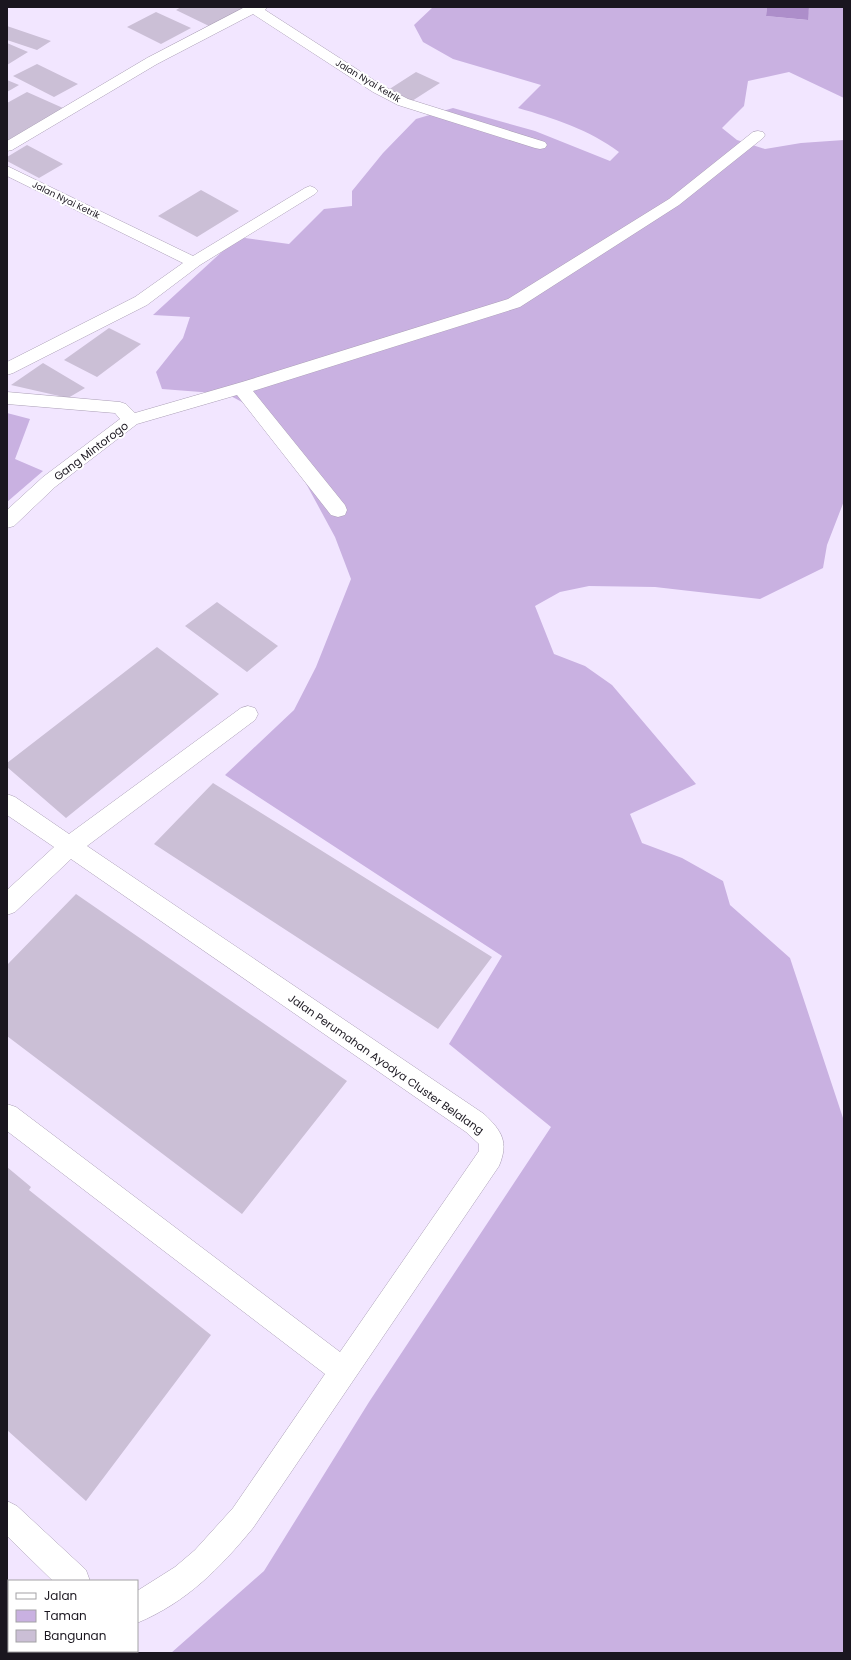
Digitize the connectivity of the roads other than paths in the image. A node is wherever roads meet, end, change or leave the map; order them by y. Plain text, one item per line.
1 (255, 7) edge
2 (758, 135) dead end
3 (540, 145) dead end
4 (7, 147) edge
5 (7, 170) edge
6 (310, 190) dead end
7 (194, 262) junction
8 (7, 369) edge
9 (241, 388) junction
10 (7, 398) edge
11 (132, 420) junction
12 (338, 510) dead end
13 (7, 521) edge
14 (248, 714) dead end
15 (7, 803) edge
16 (71, 846) junction
17 (7, 905) edge
18 (7, 1116) edge
19 (343, 1371) junction
20 (7, 1516) edge
21 (75, 1580) edge
22 (138, 1607) edge

1 - 3 street, Jalan Nyai Ketrik
1 - 4 street, Jalan Nyai Ketrik
2 - 9 street
5 - 7 street, Jalan Nyai Ketrik
6 - 7 street
7 - 8 street
9 - 11 street
9 - 12 street
10 - 11 street, Gang Mintorogo
11 - 13 street, Gang Mintorogo
14 - 16 street
15 - 16 street, Jalan Perumahan Ayodya Cluster Belalang
16 - 17 street
16 - 19 street, Jalan Perumahan Ayodya Cluster Belalang
18 - 19 street
19 - 22 street, Jalan Perumahan Ayodya Cluster Belalang
20 - 21 street

